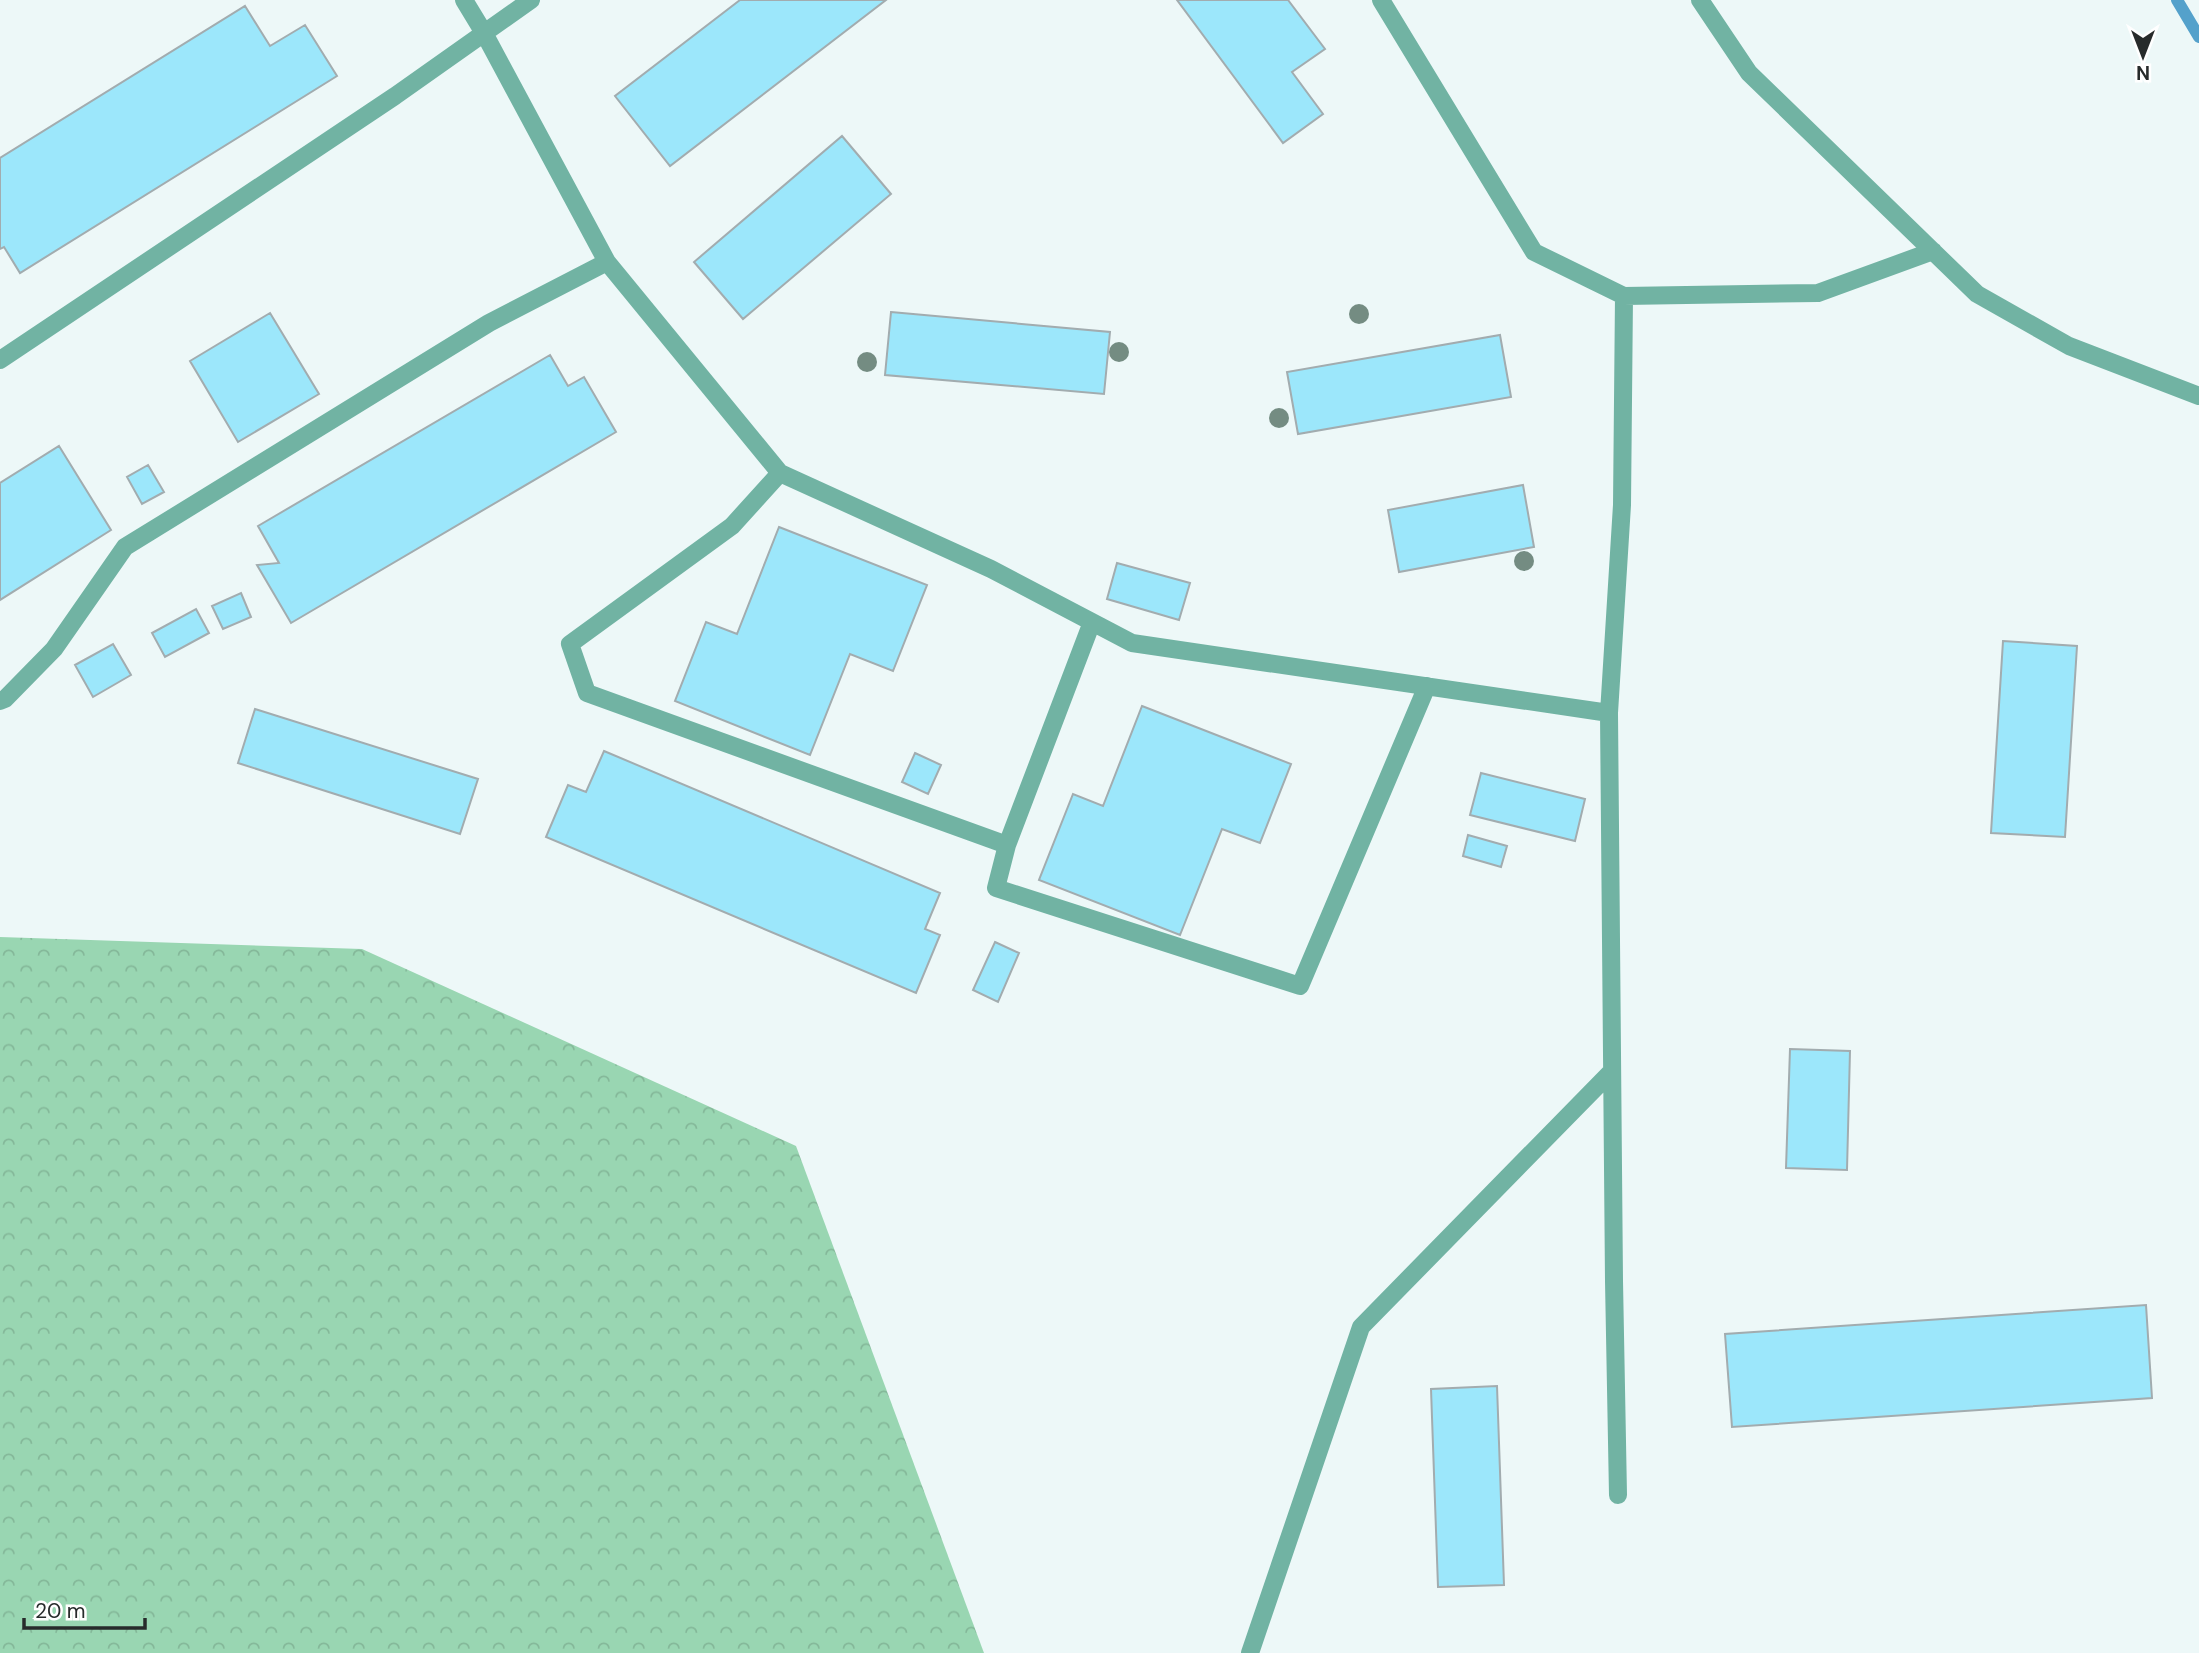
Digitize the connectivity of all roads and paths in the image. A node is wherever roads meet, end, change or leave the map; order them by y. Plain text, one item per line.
1 (464, 0) edge
2 (531, 0) edge
3 (1381, 0) edge
4 (1700, 0) edge
5 (484, 33) junction
6 (1933, 251) junction
7 (607, 262) junction
8 (1624, 296) junction
9 (0, 360) edge
10 (2199, 396) edge
11 (780, 472) junction
12 (1092, 622) junction
13 (1427, 686) junction
14 (0, 701) edge
15 (1609, 713) junction
16 (1007, 845) junction
17 (1612, 1071) junction
18 (1618, 1494) dead end
19 (1250, 1653) edge

1 - 5 lane
2 - 5 lane
3 - 8 lane
4 - 6 lane
5 - 7 lane
5 - 9 lane
6 - 8 lane
6 - 10 lane
7 - 11 lane
7 - 14 lane
8 - 15 lane
11 - 12 lane
11 - 16 lane
12 - 13 lane
12 - 16 lane
13 - 15 lane
13 - 16 lane
15 - 17 lane
17 - 18 lane
17 - 19 lane

